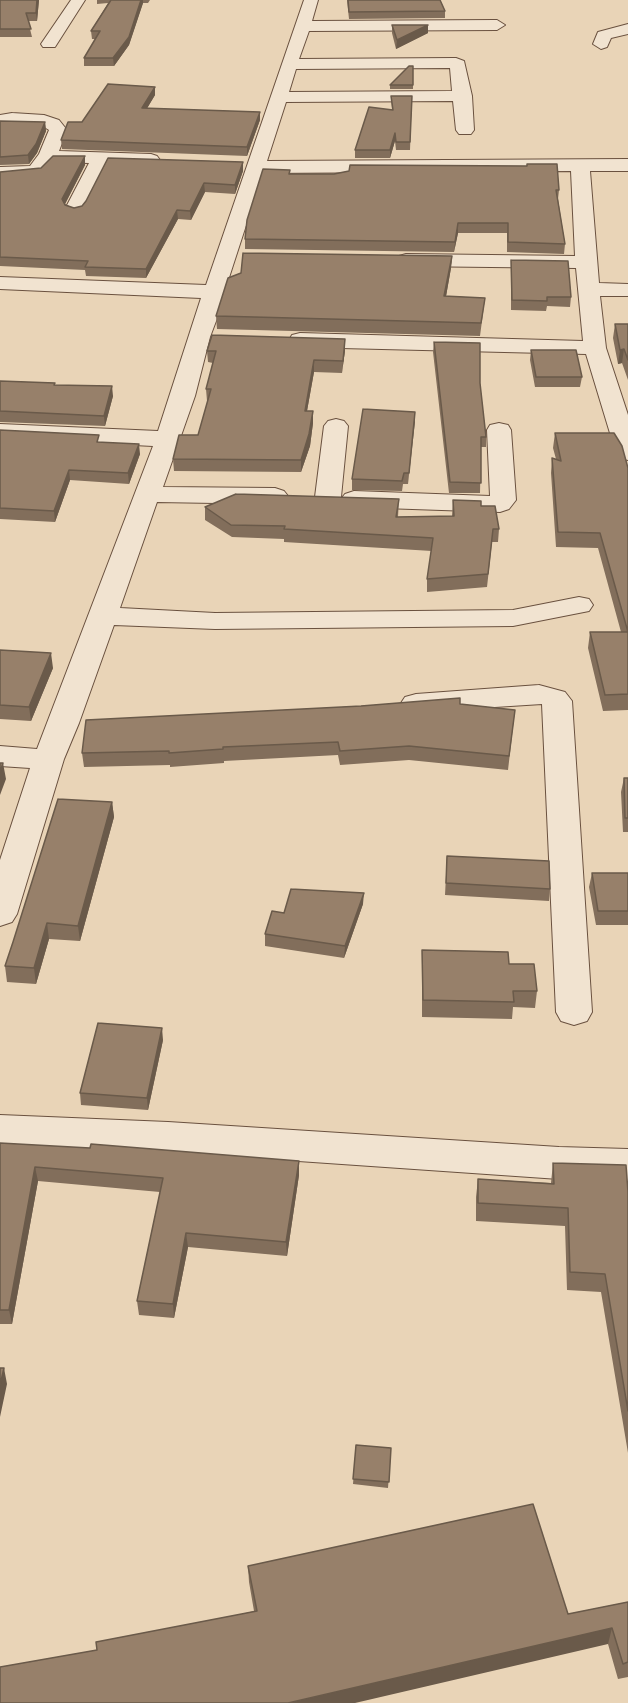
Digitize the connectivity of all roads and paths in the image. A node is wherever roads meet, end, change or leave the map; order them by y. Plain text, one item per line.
1 (78, 0) edge
2 (311, 0) edge
3 (497, 25) dead end
4 (303, 26) junction
5 (628, 29) edge
6 (49, 44) dead end
7 (601, 44) dead end
8 (291, 64) junction
9 (463, 96) junction
10 (278, 98) junction
11 (0, 120) edge
12 (465, 130) dead end
13 (48, 156) junction
14 (101, 158) junction
15 (164, 160) edge
16 (248, 164) junction
17 (580, 164) junction
18 (628, 165) edge
19 (0, 173) edge
20 (75, 209) edge
21 (227, 257) junction
22 (251, 258) edge
23 (382, 260) edge
24 (586, 262) junction
25 (0, 283) edge
26 (589, 289) junction
27 (628, 290) edge
28 (216, 292) junction
29 (199, 337) junction
30 (223, 338) edge
31 (283, 340) edge
32 (595, 348) junction
33 (336, 426) dead end
34 (499, 430) dead end
35 (0, 431) edge
36 (167, 440) junction
37 (628, 453) edge
38 (148, 494) junction
39 (328, 497) junction
40 (579, 605) dead end
41 (104, 616) junction
42 (384, 707) edge
43 (97, 722) edge
44 (64, 723) junction
45 (0, 756) edge
46 (48, 759) junction
47 (0, 914) edge
48 (574, 1012) dead end
49 (0, 1130) edge
50 (628, 1165) edge

1 - 6 street
2 - 4 street
3 - 4 street
4 - 8 street
5 - 7 street
8 - 9 street
8 - 10 street
9 - 10 street
9 - 12 street
10 - 16 street
11 - 13 street
13 - 14 street
13 - 19 street
14 - 15 street
14 - 20 street
16 - 17 street
16 - 21 street
17 - 18 street
17 - 24 street
21 - 22 street
21 - 28 street
23 - 24 street
24 - 26 street
25 - 28 street
26 - 27 street
26 - 32 street
28 - 29 street
29 - 30 street
29 - 36 street
31 - 32 street
32 - 37 street
33 - 39 street
34 - 39 street
35 - 36 street
36 - 38 street
38 - 39 street
38 - 41 street
40 - 41 street
41 - 44 street
42 - 48 street
43 - 44 street
44 - 46 street
45 - 46 street
46 - 47 street
49 - 50 street

